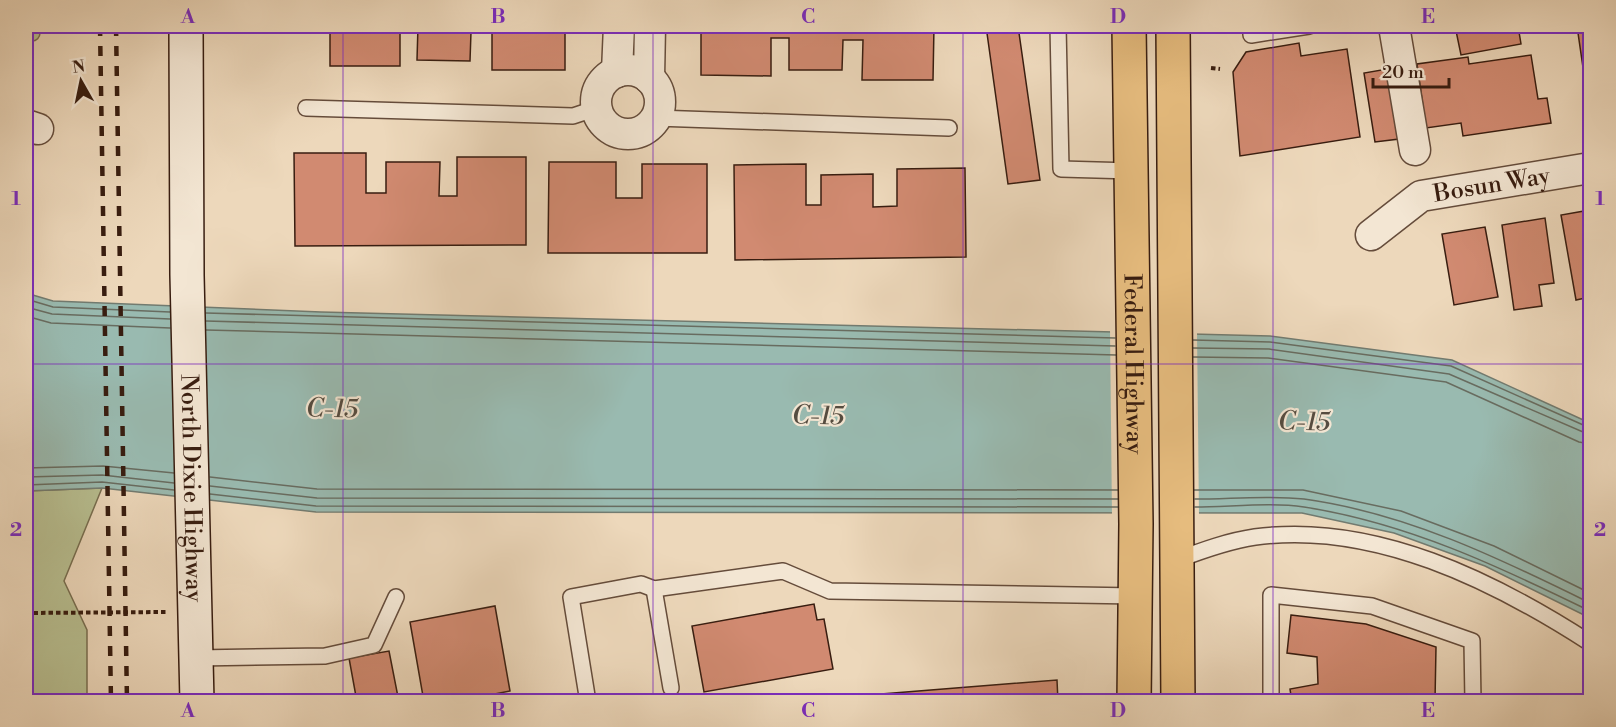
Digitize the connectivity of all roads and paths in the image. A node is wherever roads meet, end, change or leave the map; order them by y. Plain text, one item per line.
1 (186, 26) edge
2 (619, 26) edge
3 (650, 26) edge
4 (1058, 26) edge
5 (1129, 26) edge
6 (1173, 26) edge
7 (1251, 26) edge
8 (1309, 26) edge
9 (1394, 26) edge
10 (1211, 68) dead end
11 (1221, 69) dead end
12 (617, 72) junction
13 (649, 78) junction
14 (306, 108) dead end
15 (597, 108) junction
16 (656, 118) junction
17 (949, 128) dead end
18 (1415, 150) dead end
19 (1590, 168) edge
20 (1132, 171) junction
21 (1371, 235) dead end
22 (1177, 560) junction
23 (1136, 563) junction
24 (654, 589) junction
25 (1136, 596) junction
26 (396, 597) dead end
27 (195, 612) junction
28 (26, 613) edge
29 (1590, 643) edge
30 (196, 658) junction
31 (671, 688) dead end
32 (197, 702) edge
33 (588, 702) edge
34 (1134, 702) edge
35 (1178, 702) edge
36 (1271, 702) edge
37 (1473, 702) edge

1 - 27 street, North Dixie Highway
2 - 12 street
3 - 13 street
4 - 20 lane
5 - 20 main road, Federal Highway
6 - 22 main road, Federal Highway
7 - 8 lane
9 - 18 street
10 - 11 path
12 - 13 street
12 - 15 street
13 - 16 street
14 - 15 lane
15 - 16 street
16 - 17 lane
19 - 21 street, Bosun Way
20 - 23 main road, Federal Highway
22 - 23 main road
22 - 29 lane
22 - 35 main road, Federal Highway
23 - 25 main road, Federal Highway
24 - 25 lane
24 - 31 lane
24 - 33 lane
25 - 34 main road, Federal Highway
26 - 30 lane
27 - 28 path
27 - 30 street, North Dixie Highway
30 - 32 street, North Dixie Highway
36 - 37 lane

